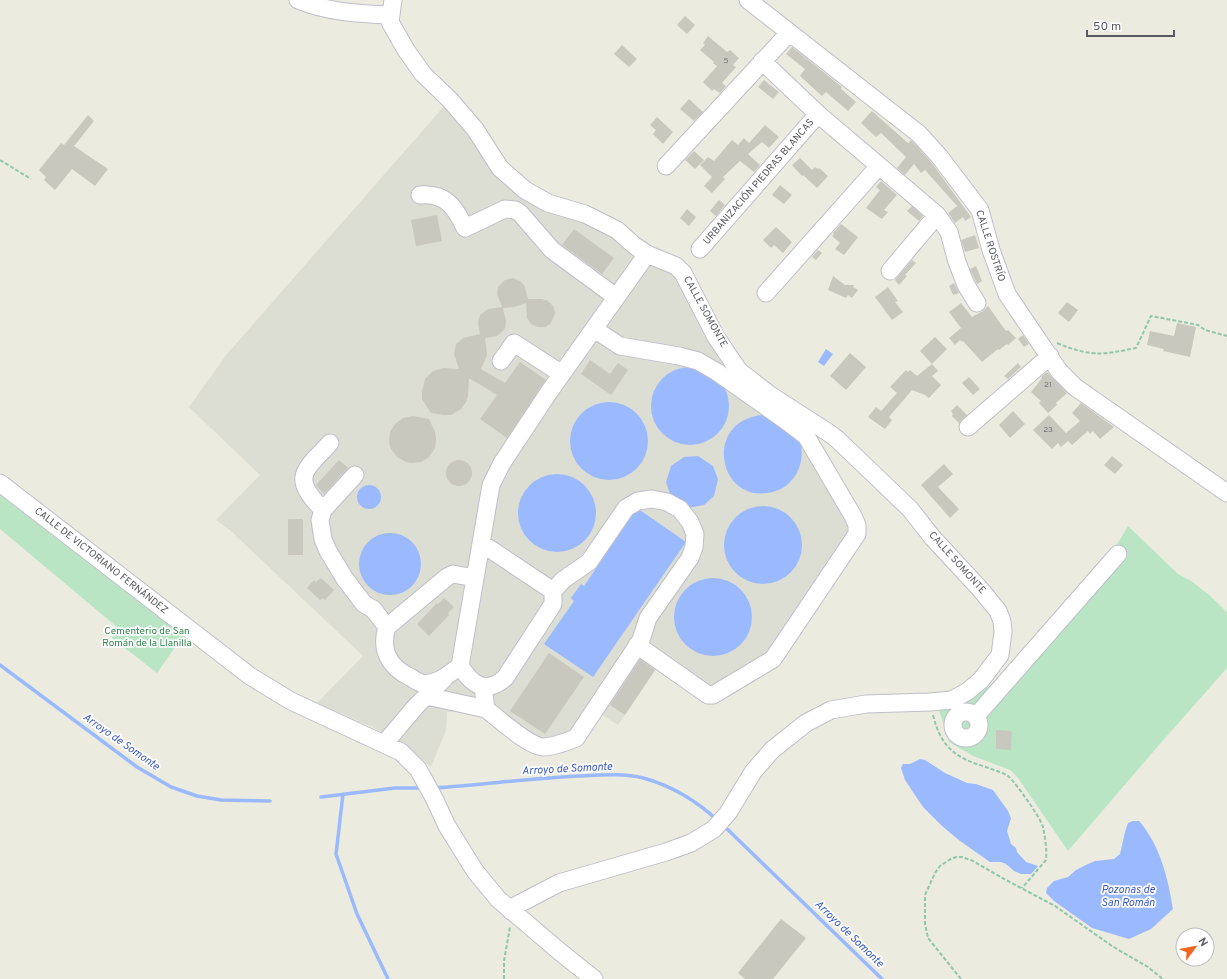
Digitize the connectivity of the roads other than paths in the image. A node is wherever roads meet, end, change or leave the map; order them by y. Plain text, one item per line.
1 (298, 0) edge
2 (748, 0) edge
3 (392, 8) edge
4 (789, 33) junction
5 (762, 61) junction
6 (818, 114) junction
7 (666, 166) dead end
8 (879, 166) junction
9 (525, 190) junction
10 (420, 195) dead end
11 (506, 209) junction
12 (937, 215) junction
13 (700, 249) dead end
14 (647, 254) junction
15 (890, 271) dead end
16 (766, 293) dead end
17 (616, 298) junction
18 (977, 303) dead end
19 (594, 329) junction
20 (1052, 349) junction
21 (501, 361) dead end
22 (562, 374) junction
23 (968, 427) dead end
24 (330, 443) dead end
25 (355, 475) dead end
26 (0, 483) edge
27 (1227, 493) edge
28 (323, 510) junction
29 (481, 543) junction
30 (1118, 554) dead end
31 (475, 578) junction
32 (553, 591) junction
33 (388, 627) junction
34 (637, 645) junction
35 (460, 666) junction
36 (444, 679) junction
37 (483, 687) junction
38 (427, 696) junction
39 (486, 709) junction
40 (963, 709) junction
41 (384, 744) junction
42 (511, 912) junction
43 (594, 979) edge

1 - 3 street
2 - 4 street, CALLE ROSTRÍO
3 - 9 street, CALLE SOMONTE
4 - 5 street
4 - 20 street, CALLE ROSTRÍO
5 - 6 street, URBANIZACIÓN PIEDRAS BLANCAS
5 - 7 street
6 - 8 street, URBANIZACIÓN PIEDRAS BLANCAS
6 - 13 street, URBANIZACIÓN PIEDRAS BLANCAS
8 - 12 street, URBANIZACIÓN PIEDRAS BLANCAS
8 - 16 street
9 - 11 street
9 - 14 street, CALLE SOMONTE
10 - 11 street
11 - 17 street
12 - 15 street
12 - 18 street, URBANIZACIÓN PIEDRAS BLANCAS
14 - 17 street
14 - 40 street, CALLE SOMONTE
17 - 19 street
19 - 22 street
19 - 34 street
20 - 23 street
20 - 27 street, CALLE ROSTRÍO
21 - 22 street
22 - 29 street
24 - 28 street
25 - 28 street
26 - 41 street, CALLE DE VICTORIANO FERNÁNDEZ
28 - 33 street
29 - 31 street
29 - 32 street
30 - 40 street
31 - 33 street
31 - 35 street
32 - 34 street
32 - 37 street
33 - 36 street
34 - 39 street
35 - 36 street
35 - 37 street
36 - 38 street
37 - 39 street
38 - 39 street
38 - 41 street
40 - 42 street, CALLE SOMONTE
41 - 42 street, CALLE DE VICTORIANO FERNÁNDEZ
42 - 43 street, CALLE DE VICTORIANO FERNÁNDEZ

